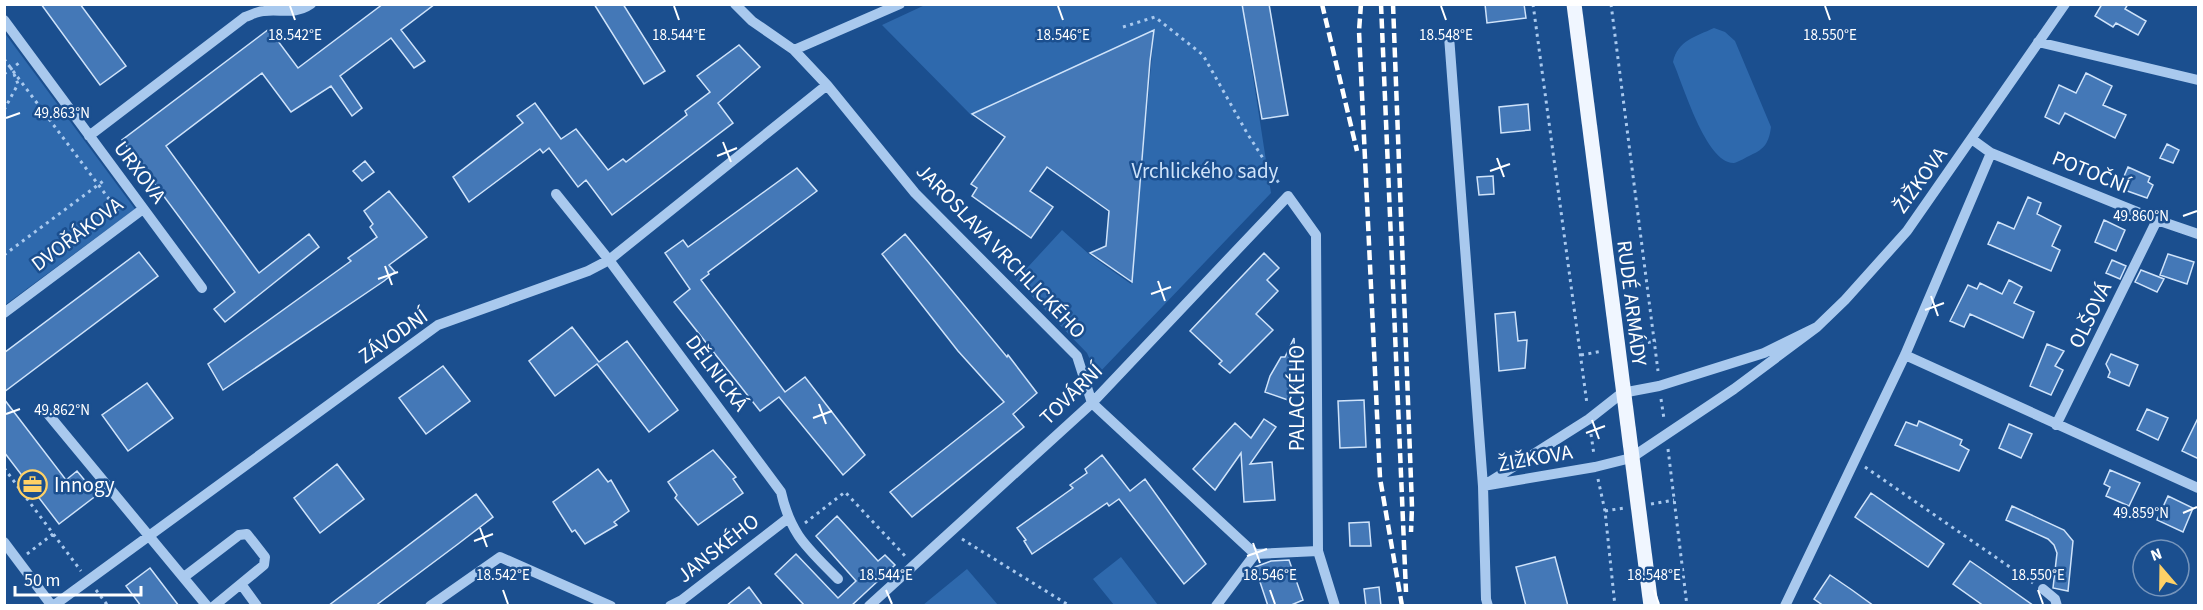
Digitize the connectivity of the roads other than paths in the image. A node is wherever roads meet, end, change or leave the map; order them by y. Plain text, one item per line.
1 (311, 4) edge
2 (735, 4) edge
3 (900, 4) edge
4 (1574, 4) edge
5 (2065, 4) edge
6 (4, 20) edge
7 (1449, 36) dead end
8 (2038, 42) junction
9 (794, 50) junction
10 (2199, 80) edge
11 (827, 85) junction
12 (89, 136) junction
13 (1973, 140) junction
14 (1991, 153) junction
15 (556, 194) dead end
16 (1288, 196) joint
17 (143, 209) junction
18 (2157, 220) junction
19 (2199, 234) edge
20 (609, 260) junction
21 (202, 288) dead end
22 (4, 313) edge
23 (1817, 327) junction
24 (1905, 355) junction
25 (1622, 393) junction
26 (1092, 403) junction
27 (43, 408) dead end
28 (2056, 425) junction
29 (1631, 458) junction
30 (1483, 486) junction
31 (2199, 488) edge
32 (787, 519) junction
33 (151, 536) junction
34 (4, 542) edge
35 (1318, 551) junction
36 (1255, 554) junction
37 (184, 577) junction
38 (838, 579) dead end
39 (241, 584) junction
40 (2043, 589) road end
41 (52, 606) edge
42 (207, 606) edge
43 (214, 606) edge
44 (257, 606) edge
45 (430, 606) edge
46 (611, 606) edge
47 (670, 606) edge
48 (869, 606) edge
49 (1216, 606) edge
50 (1335, 606) edge
51 (1488, 606) edge
52 (1651, 606) edge
53 (1785, 606) edge
54 (2057, 606) edge

1 - 12 street
2 - 9 street, JAROSLAVA VRCHLICKÉHO
3 - 9 street
4 - 25 main road, RUDÉ ARMÁDY
5 - 8 street, ŽIŽKOVA
6 - 12 street, URXOVA
7 - 30 street
8 - 10 street
8 - 13 street, ŽIŽKOVA
9 - 11 street, JAROSLAVA VRCHLICKÉHO
11 - 20 street, ZÁVODNÍ
11 - 26 street, JAROSLAVA VRCHLICKÉHO
12 - 17 street, URXOVA
13 - 14 street, POTOČNÍ
13 - 23 street, ŽIŽKOVA
14 - 18 street, POTOČNÍ
14 - 24 street
15 - 20 street, DĚLNICKÁ
16 - 26 street, TOVÁRNÍ
16 - 35 street, PALACKÉHO
17 - 21 street, URXOVA
17 - 22 street, DVOŘÁKOVA
18 - 19 street, POTOČNÍ
18 - 28 street, OLŠOVÁ
20 - 32 street, DĚLNICKÁ
20 - 33 street, ZÁVODNÍ
23 - 25 street, ŽIŽKOVA
23 - 29 street, ŽIŽKOVA
24 - 28 street
24 - 53 street
25 - 29 main road, RUDÉ ARMÁDY
25 - 30 street, ŽIŽKOVA
26 - 36 street, JAROSLAVA VRCHLICKÉHO
26 - 48 street, TOVÁRNÍ
27 - 33 street
28 - 31 street
29 - 30 street, ŽIŽKOVA
29 - 52 main road, RUDÉ ARMÁDY
30 - 51 street
32 - 38 street, DĚLNICKÁ
32 - 47 street, JANSKÉHO
33 - 37 street
33 - 41 street, ZÁVODNÍ
34 - 41 street
35 - 36 street
35 - 50 street, PALACKÉHO
36 - 49 street
37 - 39 street
37 - 42 street
39 - 43 street
39 - 44 street
40 - 54 street
45 - 46 street

